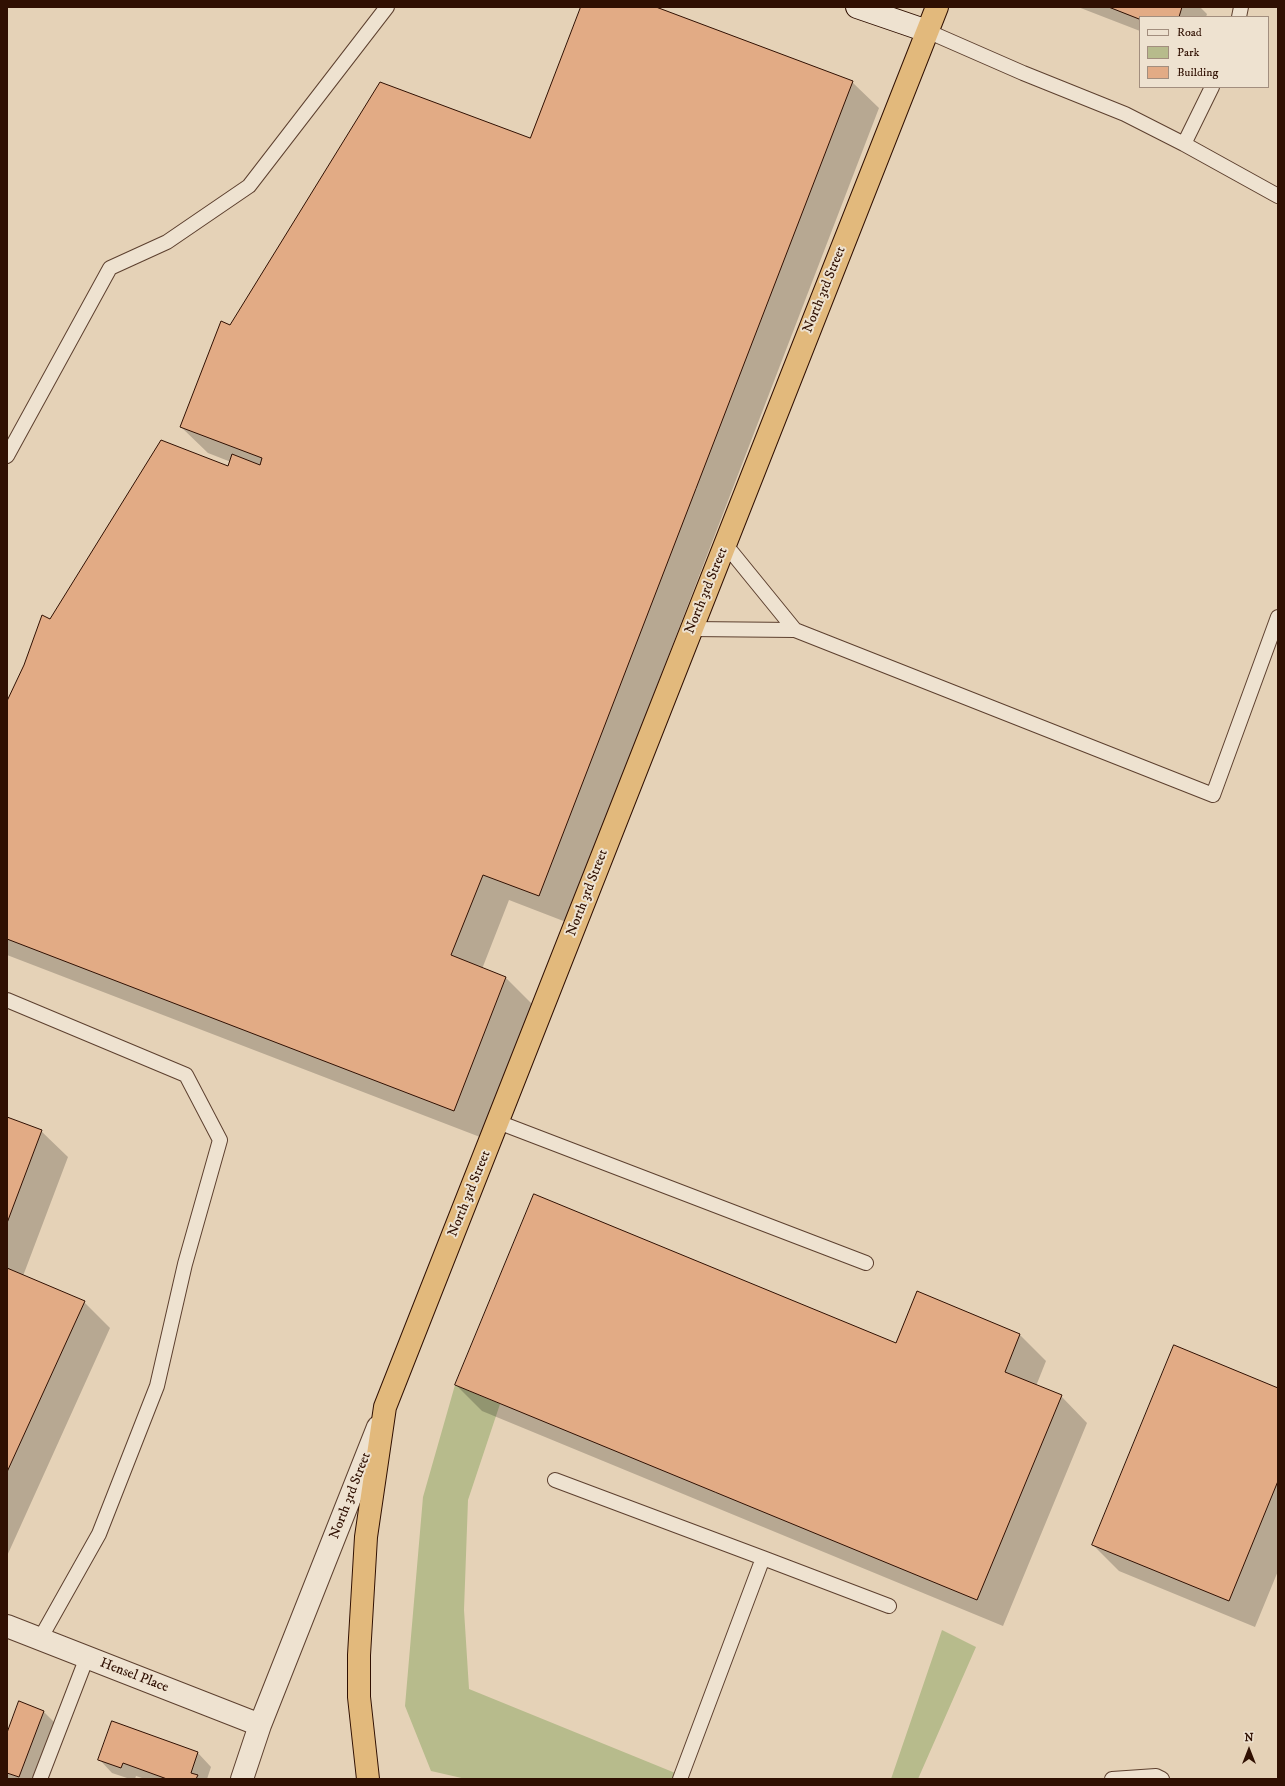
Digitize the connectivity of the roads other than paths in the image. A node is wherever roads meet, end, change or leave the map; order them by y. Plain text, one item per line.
1 (387, 7) edge
2 (857, 7) edge
3 (937, 7) edge
4 (927, 31) junction
5 (1212, 88) edge
6 (1184, 144) junction
7 (1278, 196) edge
8 (7, 456) edge
9 (725, 544) junction
10 (1278, 617) edge
11 (692, 629) junction
12 (795, 630) junction
13 (7, 1000) edge
14 (498, 1122) junction
15 (866, 1263) dead end
16 (385, 1407) junction
17 (555, 1480) dead end
18 (763, 1558) junction
19 (889, 1606) dead end
20 (7, 1626) edge
21 (40, 1639) junction
22 (87, 1657) junction
23 (260, 1725) junction
24 (40, 1779) edge
25 (242, 1779) edge
26 (368, 1779) edge
27 (680, 1779) edge
28 (1112, 1779) edge
29 (1162, 1779) edge

1 - 8 lane
2 - 4 street
3 - 4 highway, North 3rd Street
4 - 6 lane
4 - 9 highway, North 3rd Street
5 - 6 lane
6 - 7 lane
9 - 11 highway, North 3rd Street
9 - 12 lane
10 - 12 lane
11 - 12 lane
11 - 14 highway, North 3rd Street
13 - 21 lane
14 - 15 lane
14 - 16 highway, North 3rd Street
16 - 23 street, North 3rd Street
16 - 26 highway
17 - 18 lane
18 - 19 lane
18 - 27 lane
20 - 21 street, Hensel Place
21 - 22 street, Hensel Place
22 - 23 street, Hensel Place
22 - 24 lane
23 - 25 street, North 3rd Street
28 - 29 lane

